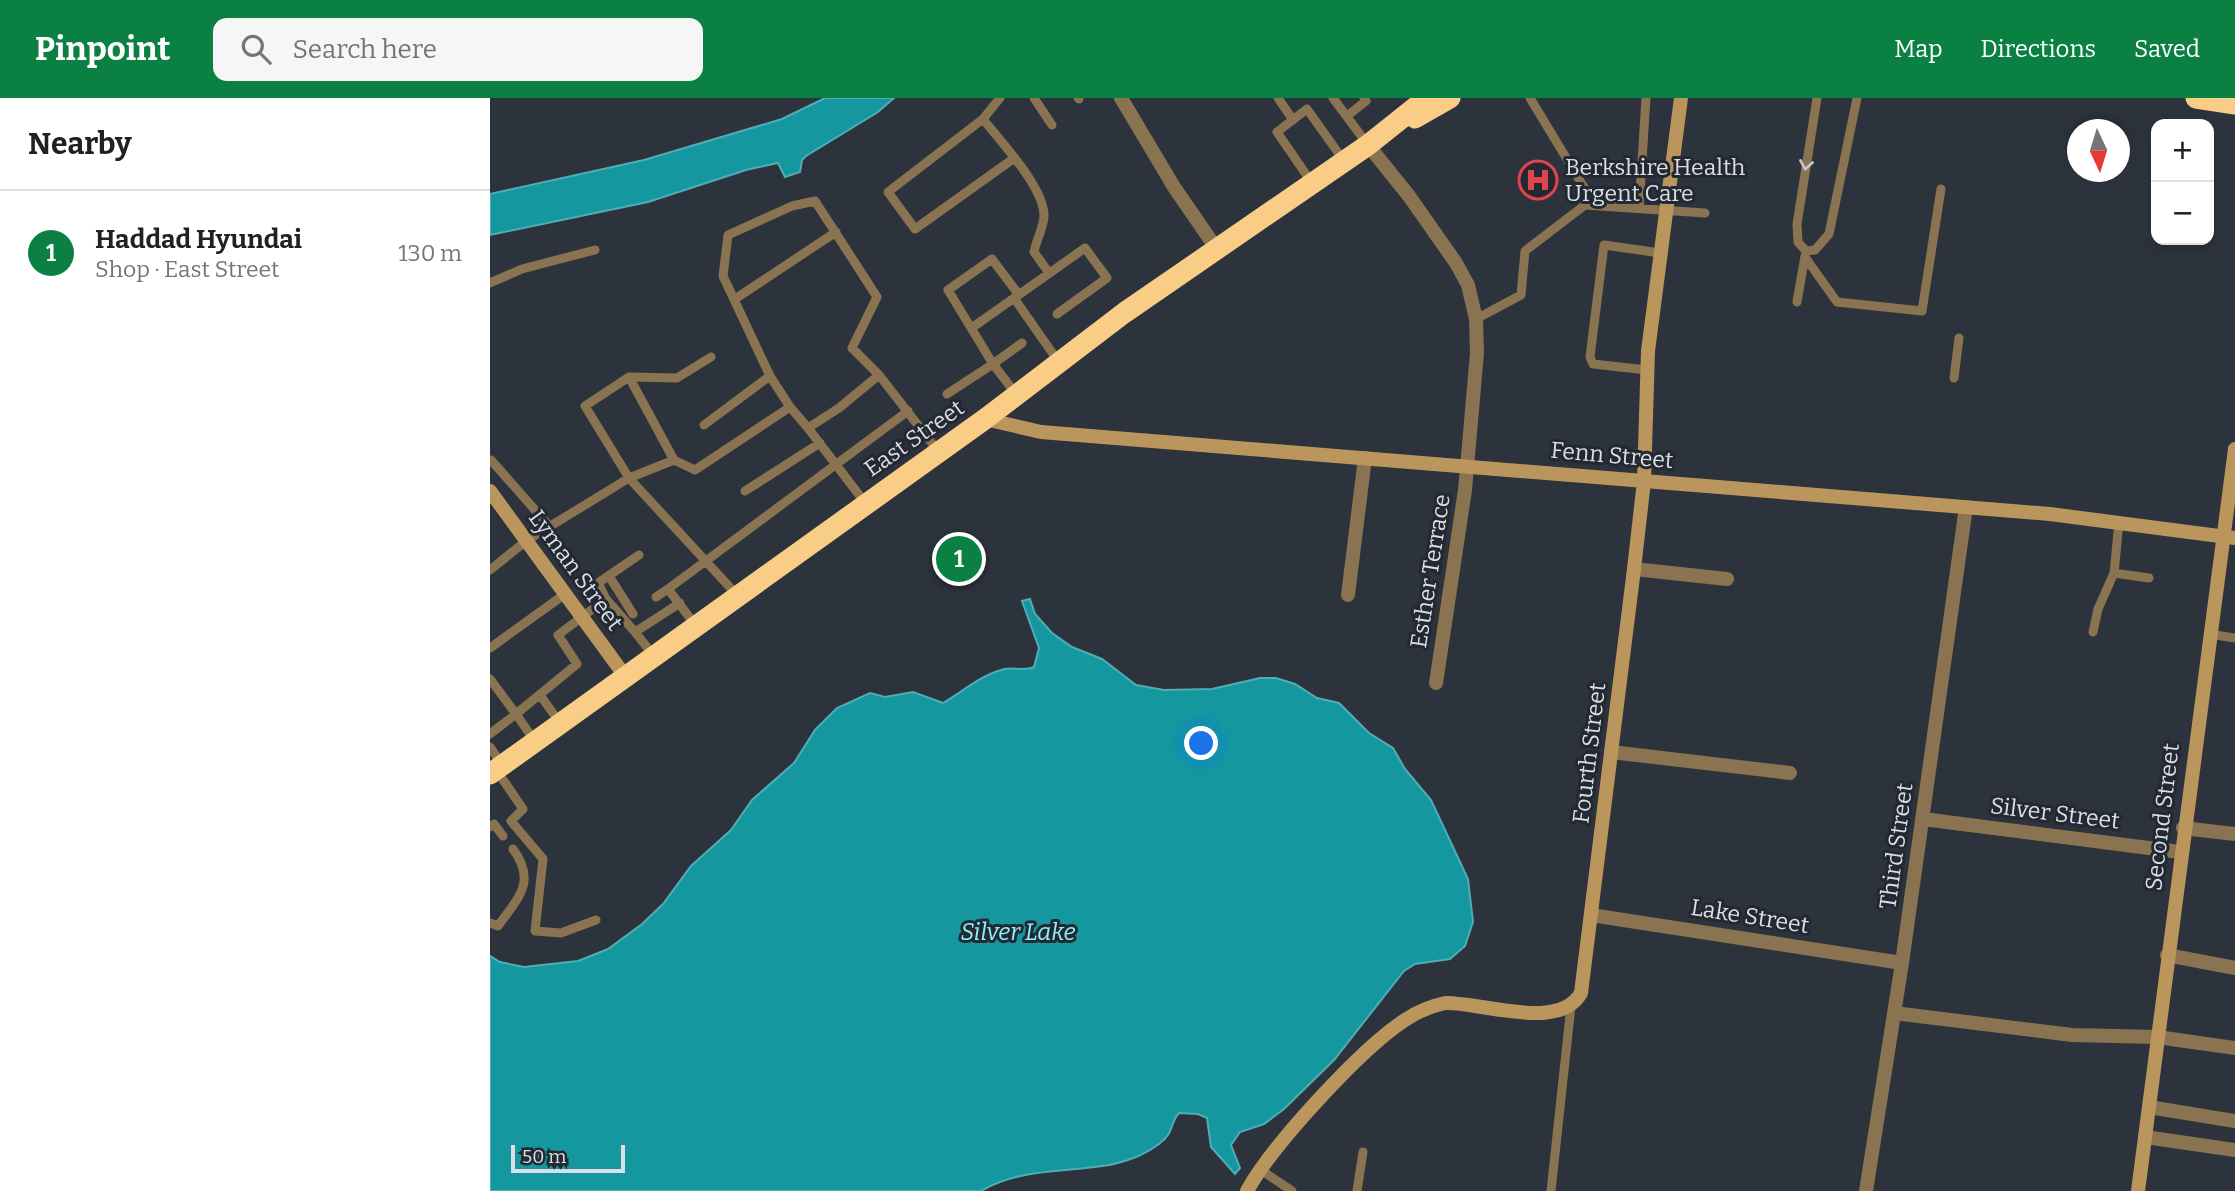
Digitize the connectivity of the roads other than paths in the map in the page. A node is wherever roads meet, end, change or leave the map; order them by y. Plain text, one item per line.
1 (1000, 98) edge
2 (1034, 98) edge
3 (1121, 98) edge
4 (1278, 98) edge
5 (1333, 98) edge
6 (1364, 98) edge
7 (1450, 98) edge
8 (1530, 98) edge
9 (1646, 98) edge
10 (1681, 98) edge
11 (1817, 98) edge
12 (1857, 98) edge
13 (2196, 98) edge
14 (1414, 102) edge
15 (2235, 104) edge
16 (1347, 116) junction
17 (983, 119) junction
18 (1293, 120) junction
19 (1052, 125) dead end
20 (1281, 129) junction
21 (1368, 145) junction
22 (1297, 152) dead end
23 (1013, 159) junction
24 (1344, 161) junction
25 (1311, 175) junction
26 (1941, 189) dead end
27 (1585, 205) junction
28 (1639, 208) junction
29 (1667, 210) junction
30 (1705, 213) dead end
31 (836, 232) junction
32 (1216, 248) junction
33 (595, 250) dead end
34 (1660, 253) junction
35 (1805, 254) junction
36 (1049, 273) junction
37 (490, 283) edge
38 (1016, 297) junction
39 (735, 299) junction
40 (1797, 302) dead end
41 (1057, 314) dead end
42 (1476, 319) junction
43 (973, 327) junction
44 (1959, 338) dead end
45 (1022, 342) dead end
46 (711, 358) dead end
47 (1059, 363) junction
48 (993, 365) junction
49 (1647, 370) junction
50 (879, 375) junction
51 (770, 376) junction
52 (629, 377) junction
53 (1954, 378) dead end
54 (947, 394) dead end
55 (1017, 395) junction
56 (790, 407) junction
57 (908, 411) junction
58 (985, 419) junction
59 (704, 425) dead end
60 (808, 428) junction
61 (820, 443) junction
62 (2235, 450) edge
63 (939, 452) junction
64 (1365, 458) junction
65 (490, 460) edge
66 (674, 460) junction
67 (835, 463) junction
68 (1466, 466) junction
69 (629, 478) junction
70 (1644, 481) junction
71 (490, 491) edge
72 (745, 491) dead end
73 (866, 504) junction
74 (1966, 507) junction
75 (2119, 522) junction
76 (550, 527) junction
77 (2229, 537) edge
78 (526, 541) junction
79 (639, 555) dead end
80 (705, 561) junction
81 (1634, 569) junction
82 (490, 570) edge
83 (2113, 573) junction
84 (609, 576) junction
85 (2149, 578) dead end
86 (1727, 579) dead end
87 (668, 589) junction
88 (565, 594) junction
89 (1348, 594) dead end
90 (738, 596) junction
91 (656, 597) dead end
92 (606, 599) junction
93 (680, 603) junction
94 (581, 617) junction
95 (624, 620) junction
96 (696, 626) junction
97 (635, 632) junction
98 (2093, 632) dead end
99 (2209, 634) junction
100 (2235, 638) edge
101 (490, 648) edge
102 (653, 656) junction
103 (625, 676) junction
104 (490, 679) edge
105 (1436, 683) dead end
106 (540, 695) junction
107 (516, 714) junction
108 (560, 723) junction
109 (490, 734) edge
110 (535, 741) junction
111 (490, 747) edge
112 (1611, 752) junction
113 (496, 770) edge
114 (1790, 774) dead end
115 (1923, 819) junction
116 (490, 827) edge
117 (2183, 828) junction
118 (2235, 834) edge
119 (503, 836) dead end
120 (513, 849) dead end
121 (2180, 852) junction
122 (1591, 915) junction
123 (596, 920) dead end
124 (490, 923) edge
125 (2167, 955) junction
126 (1902, 963) junction
127 (2235, 968) edge
128 (1571, 1006) junction
129 (1894, 1013) junction
130 (2157, 1037) junction
131 (2235, 1048) edge
132 (2149, 1107) junction
133 (2235, 1121) edge
134 (2146, 1137) junction
135 (2235, 1150) edge
136 (1363, 1152) dead end
137 (1261, 1170) junction
138 (1247, 1191) edge
139 (1292, 1191) edge
140 (1357, 1191) edge
141 (1551, 1191) edge
142 (1866, 1191) edge
143 (2138, 1191) edge

1 - 17 lane
2 - 19 lane
3 - 32 street
4 - 18 lane
5 - 16 lane
6 - 16 lane
7 - 21 highway, East Street
8 - 27 lane
9 - 28 lane
10 - 29 street, Fourth Street
11 -> 35 lane
12 - 35 lane
13 - 15 highway
14 - 21 highway, East Street
16 - 21 lane
17 - 23 lane
17 - 23 lane
18 - 20 lane
18 - 24 lane
20 - 22 lane
20 - 25 lane
21 - 24 highway, East Street
21 - 42 street, Esther Terrace
23 - 36 lane
24 - 25 highway, East Street
25 - 32 highway, East Street
26 - 35 lane
27 - 28 lane
27 - 42 lane
28 - 29 lane
29 - 30 lane
29 - 34 street, Fourth Street
31 - 39 lane
31 - 39 lane
31 - 50 lane
32 - 47 highway, East Street
33 - 37 lane
34 - 49 street, Fourth Street
34 - 49 lane
35 - 40 lane
36 - 38 lane
36 - 41 lane
38 - 43 lane
38 - 43 lane
38 - 47 lane
39 - 51 lane
42 - 68 street, Esther Terrace
43 - 48 lane
44 - 53 lane
45 - 48 lane
46 - 52 lane
47 - 55 highway, East Street
48 - 54 lane
48 - 55 lane
49 - 70 street, Fourth Street
50 - 57 lane
50 - 60 lane
51 - 56 lane
51 - 59 lane
52 - 66 lane
52 - 69 lane
55 - 58 highway, East Street
56 - 60 lane
56 - 66 lane
57 - 63 lane
57 - 67 lane
58 - 63 highway, East Street
58 - 64 street, Fenn Street
60 - 61 lane
61 - 67 lane
61 - 72 lane
62 - 77 street, Second Street
63 - 73 highway, East Street
64 - 68 street, Fenn Street
64 - 89 street
65 - 76 lane
66 - 69 lane
67 - 73 lane
67 - 80 lane
68 - 70 street, Fenn Street
68 - 105 street, Esther Terrace
69 - 76 lane
69 - 80 lane
70 - 74 street, Fenn Street
70 - 81 street, Fourth Street
71 - 78 street, Lyman Street
73 - 90 highway, East Street
74 - 75 street, Fenn Street
74 - 115 street, Third Street
75 - 77 street, Fenn Street
75 - 83 lane
76 - 78 lane
77 - 99 street, Second Street
78 - 82 lane
78 - 88 street, Lyman Street
79 - 84 lane
80 - 87 lane
80 - 90 lane
81 - 86 street
81 - 112 street, Fourth Street
83 - 85 lane
83 - 98 lane
84 - 92 lane
84 - 95 lane
87 - 91 lane
87 - 93 lane
88 - 94 street, Lyman Street
88 - 101 lane
90 - 96 highway, East Street
92 - 94 lane
92 - 95 lane
93 - 96 lane
93 - 97 lane
94 - 103 street, Lyman Street
94 - 106 lane
95 - 97 lane
96 - 102 highway, East Street
97 - 102 lane
99 - 100 lane
99 - 117 street, Second Street
102 - 103 highway, East Street
103 - 108 highway, East Street
104 - 107 lane
106 - 107 lane
106 - 108 lane
107 - 109 lane
107 - 110 lane
108 - 110 highway, East Street
110 - 113 highway, East Street
111 - 113 lane
112 - 114 street
112 - 122 street, Fourth Street
113 - 123 lane
115 - 121 street, Silver Street
115 - 126 street, Third Street
116 - 119 lane
117 - 118 street
117 - 121 street, Second Street
120 - 124 lane
121 - 125 street, Second Street
122 - 126 street, Lake Street
122 - 128 street, Fourth Street
125 - 127 street
125 - 130 street, Second Street
126 - 129 street, Third Street
128 - 137 street
128 - 141 lane
129 - 130 street
129 - 142 street, Third Street
130 - 131 street
130 - 132 street, Second Street
132 - 133 street
132 - 134 street, Second Street
134 - 135 street
134 - 143 street, Second Street
136 - 140 lane
137 - 138 street
137 - 139 lane

